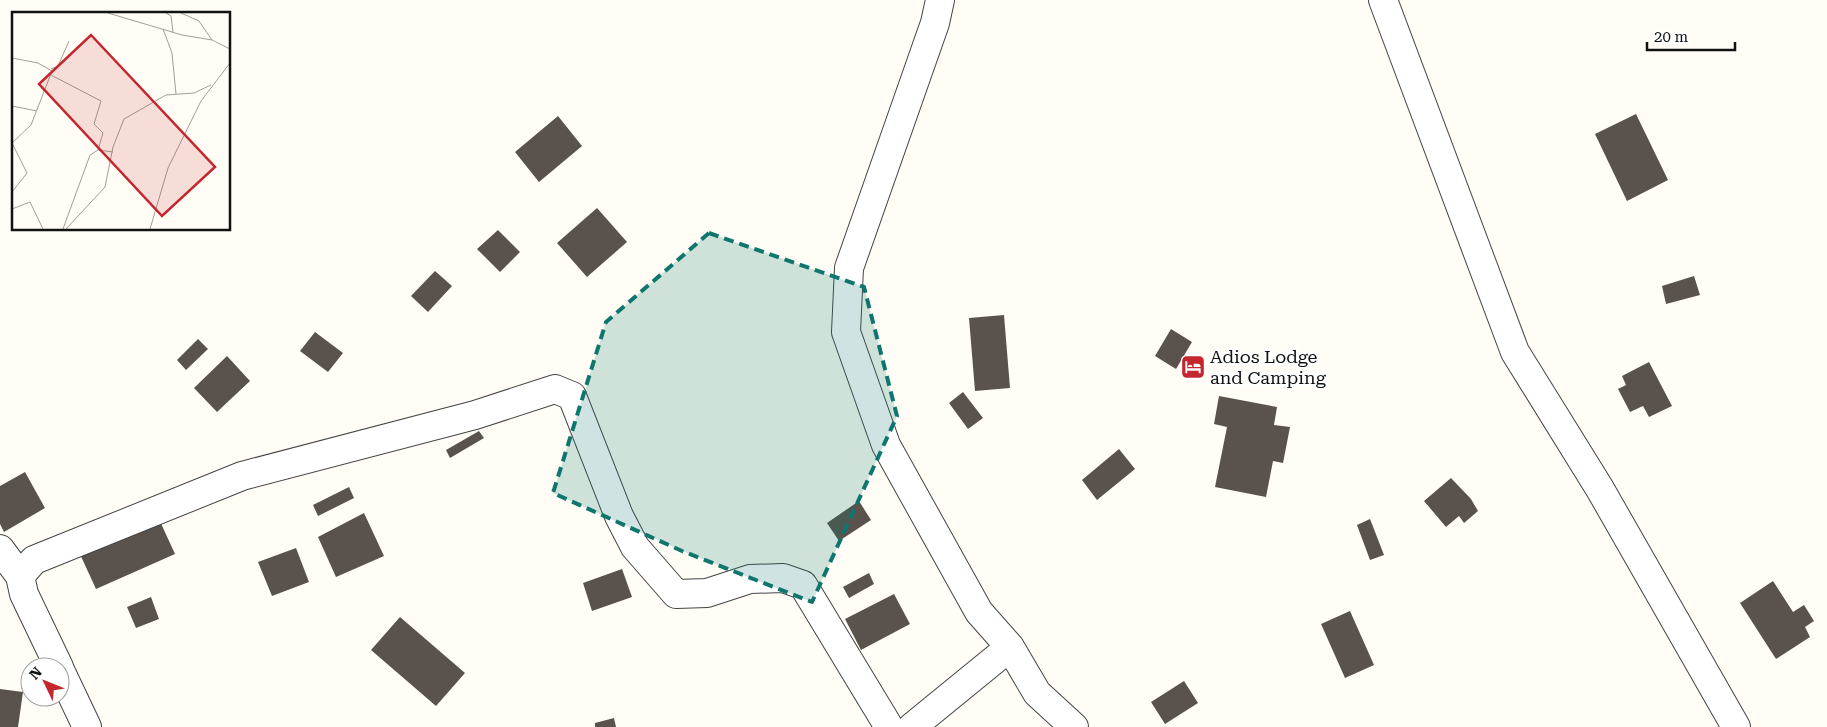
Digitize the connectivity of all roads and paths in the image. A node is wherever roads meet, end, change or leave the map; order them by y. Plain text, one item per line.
1 (940, 0) edge
2 (1383, 0) edge
3 (0, 550) edge
4 (20, 576) junction
5 (1010, 647) junction
6 (54, 657) edge
7 (70, 690) edge
8 (88, 727) edge
9 (889, 727) edge
10 (912, 727) edge
11 (1074, 727) edge
12 (1736, 727) edge

1 - 5 street
2 - 12 street
3 - 4 street
4 - 6 street
4 - 9 street
5 - 10 street
5 - 11 street
7 - 8 street

